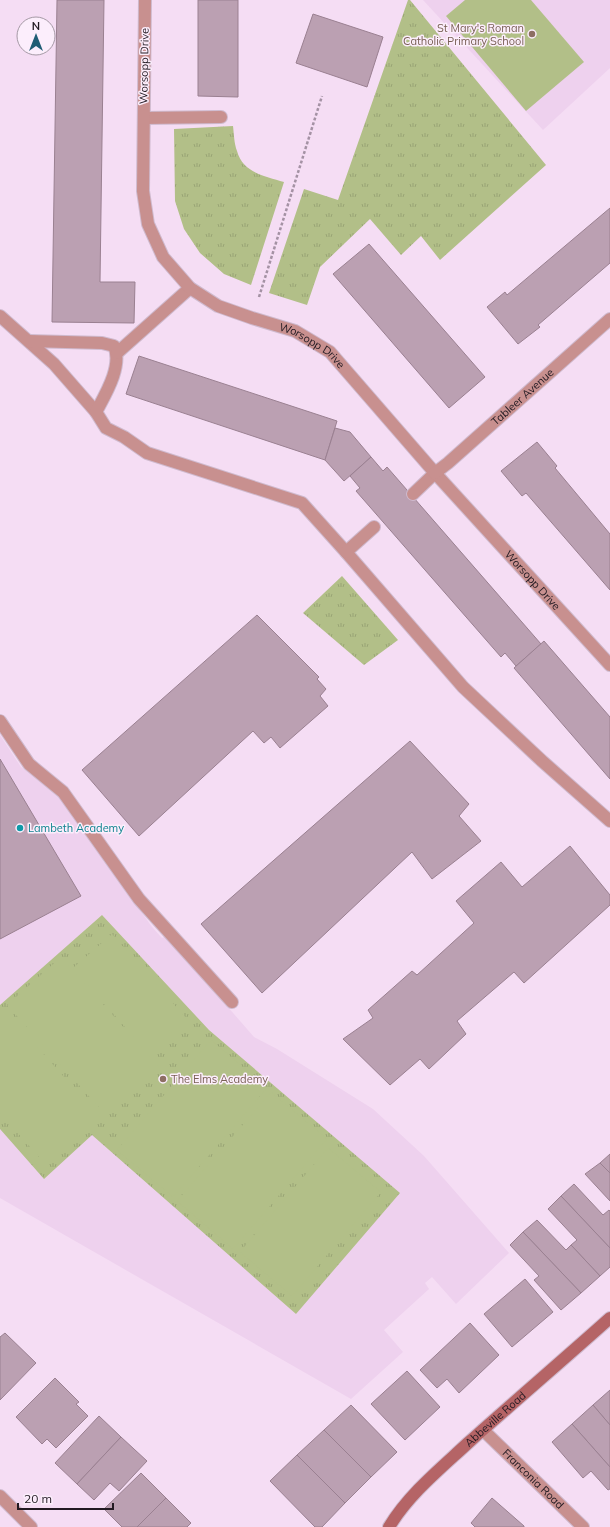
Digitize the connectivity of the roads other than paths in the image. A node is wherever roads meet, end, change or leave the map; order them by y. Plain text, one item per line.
1 (145, 0) edge
2 (221, 117) dead end
3 (144, 118) junction
4 (190, 288) junction
5 (0, 316) edge
6 (610, 319) edge
7 (29, 342) junction
8 (117, 353) junction
9 (96, 412) junction
10 (435, 473) junction
11 (413, 494) dead end
12 (374, 527) dead end
13 (346, 552) junction
14 (610, 665) edge
15 (0, 721) edge
16 (610, 821) edge
17 (232, 1002) dead end
18 (610, 1318) edge
19 (483, 1430) junction
20 (0, 1496) edge
21 (31, 1527) edge
22 (389, 1527) edge
23 (583, 1527) edge

1 - 3 street, Worsopp Drive
2 - 3 street
3 - 4 street, Worsopp Drive
4 - 8 street
4 - 10 street, Worsopp Drive
5 - 7 street
6 - 10 street, Tableer Avenue
7 - 8 street
7 - 9 street
8 - 9 street
9 - 13 street
10 - 11 street, Tableer Avenue
10 - 14 street, Worsopp Drive
12 - 13 street
13 - 16 street
15 - 17 street
18 - 19 street, Abbeville Road
19 - 22 street, Abbeville Road
19 - 23 street, Franconia Road
20 - 21 street

